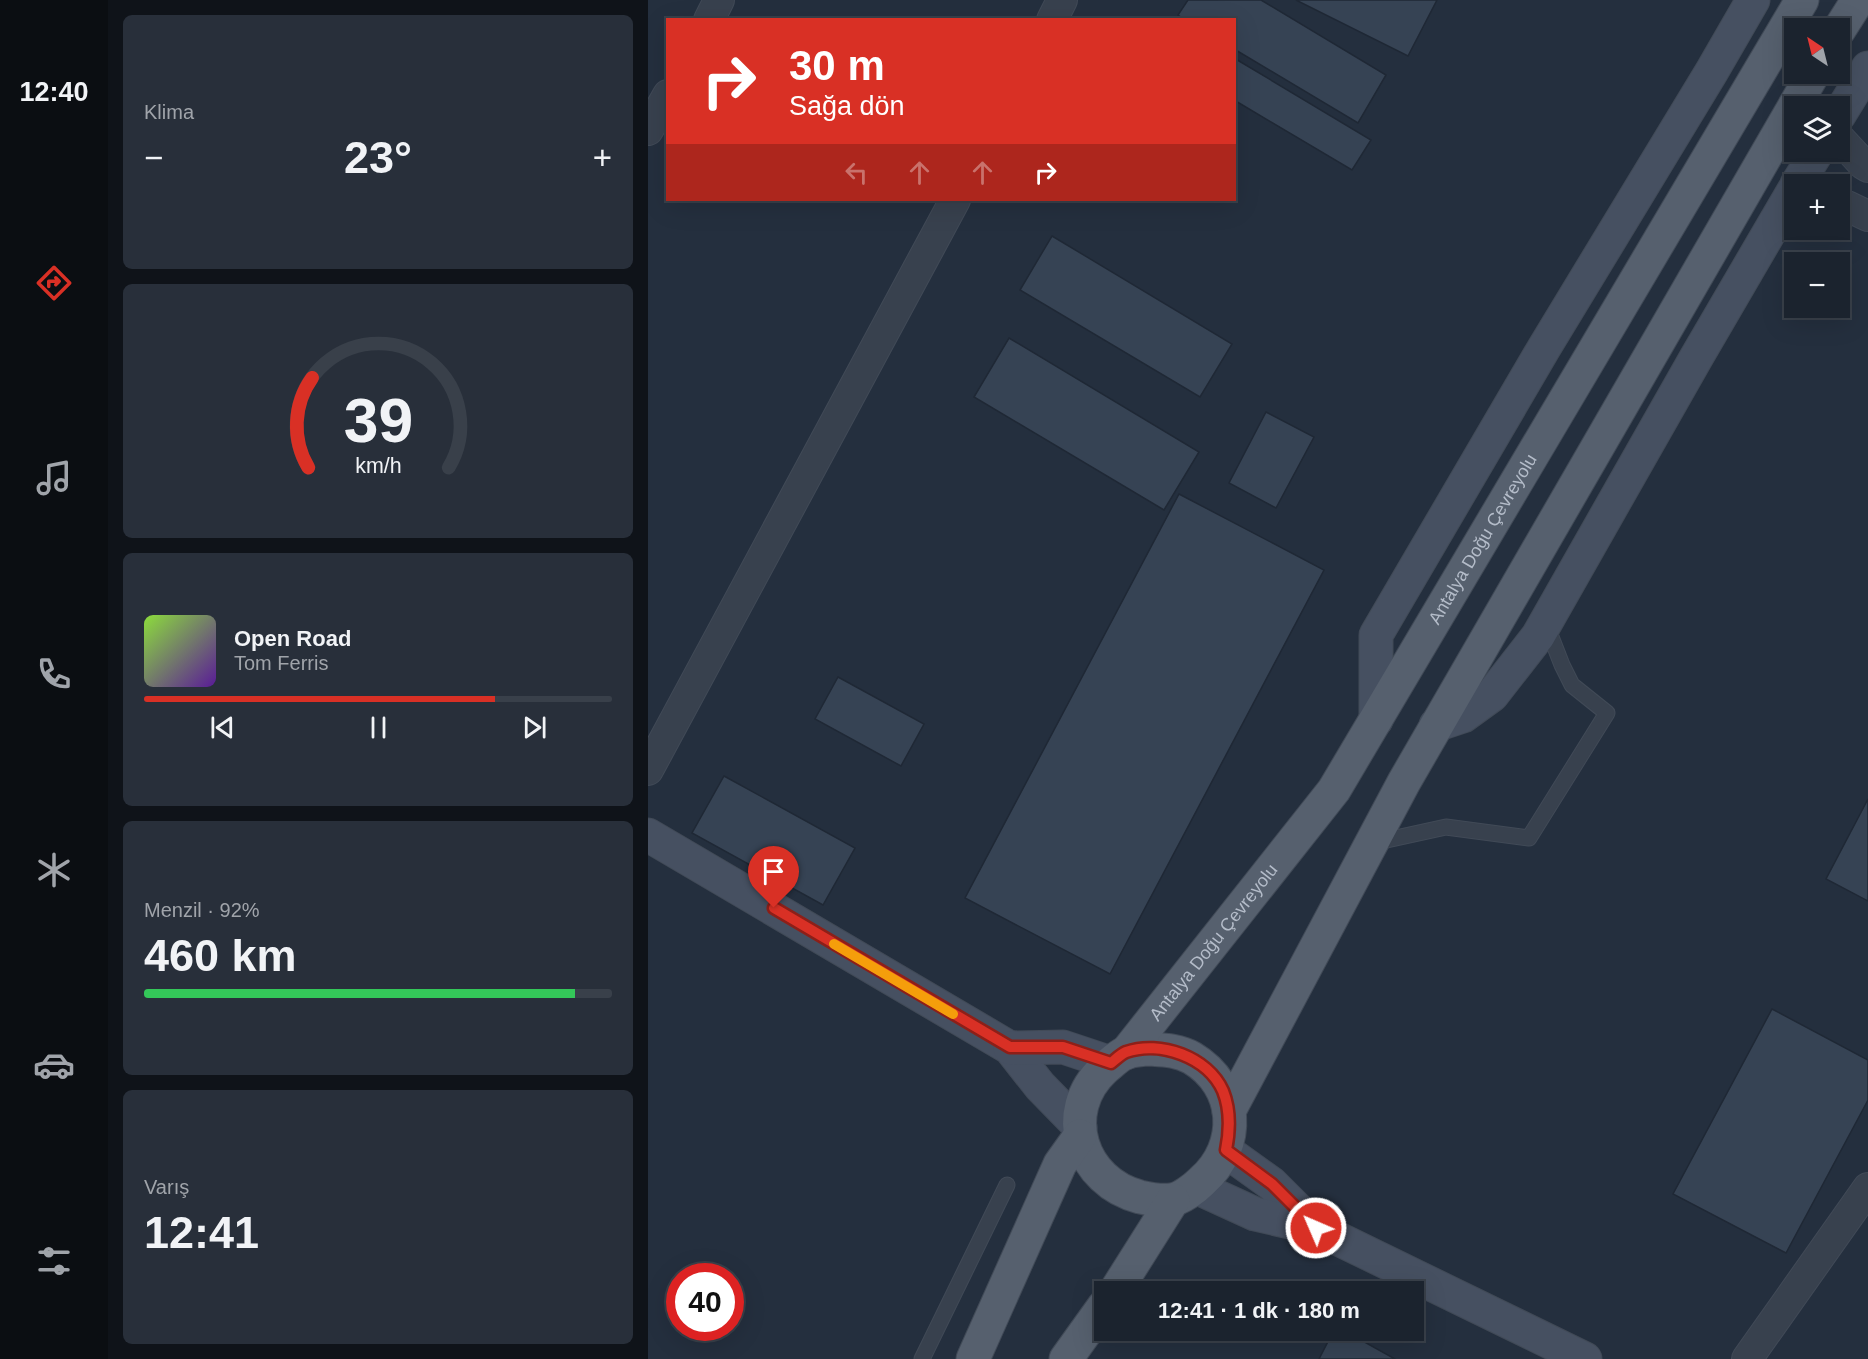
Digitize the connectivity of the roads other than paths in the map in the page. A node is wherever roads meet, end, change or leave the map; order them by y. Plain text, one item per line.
1 (720, 0) edge
2 (1062, 0) edge
3 (1753, 0) edge
4 (1802, 0) edge
5 (1858, 0) edge
6 (711, 18) edge
7 (1053, 18) edge
8 (1847, 18) edge
9 (1868, 68) edge
10 (1807, 84) edge
11 (1850, 97) edge
12 (666, 98) edge
13 (648, 130) edge
14 (1850, 149) edge
15 (1868, 167) edge
16 (954, 201) edge
17 (1850, 207) edge
18 (1868, 216) edge
19 (1784, 221) edge
20 (1546, 624) junction
21 (1376, 720) junction
22 (1436, 725) junction
23 (648, 770) edge
24 (648, 835) edge
25 (1370, 844) junction
26 (1010, 1047) junction
27 (1118, 1058) junction
28 (1229, 1111) junction
29 (1080, 1132) junction
30 (1226, 1150) junction
31 (1007, 1185) dead end
32 (1868, 1188) edge
33 (1184, 1194) junction
34 (1316, 1228) junction
35 (1123, 1281) edge
36 (1094, 1320) edge
37 (922, 1359) edge
38 (973, 1359) edge
39 (1065, 1359) edge
40 (1586, 1359) edge
41 (1747, 1359) edge

1 - 6 street
2 - 7 street
3 - 21 street
4 - 21 main road, Antalya Doğu Çevreyolu
5 - 8 main road
9 - 11 street
10 - 22 main road
12 - 13 street
14 - 15 street
16 - 23 street
17 - 18 street
19 - 20 street
20 - 22 street
20 - 25 lane
21 - 27 main road, Antalya Doğu Çevreyolu
22 - 25 main road
24 - 26 street
25 - 28 main road
26 - 27 street
26 - 29 street
27 - 28 main road
27 - 29 main road
28 - 30 main road
29 - 33 main road
29 - 38 main road
30 - 33 main road
30 - 34 street
31 - 37 lane
32 - 41 street
33 - 34 street
33 - 35 main road
34 - 40 street
36 - 39 main road

